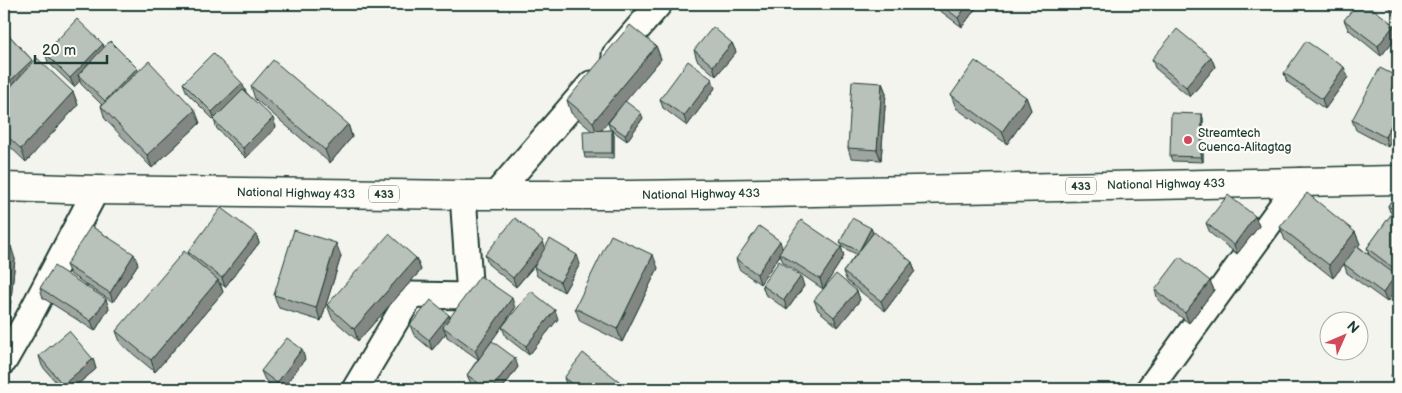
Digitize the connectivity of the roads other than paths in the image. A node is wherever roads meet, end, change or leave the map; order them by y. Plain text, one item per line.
1 (659, 4) edge
2 (1398, 180) edge
3 (1300, 181) junction
4 (4, 187) edge
5 (96, 190) junction
6 (462, 195) junction
7 (496, 195) junction
8 (4, 361) edge
9 (355, 389) edge
10 (1149, 389) edge

1 - 7 street
2 - 3 main road, National Highway 433 / 433
3 - 7 main road, National Highway 433 / 433
3 - 10 street
4 - 5 main road, National Highway 433 / 433
5 - 6 main road, National Highway 433 / 433
5 - 8 street
6 - 7 main road, National Highway 433 / 433
6 - 9 street

